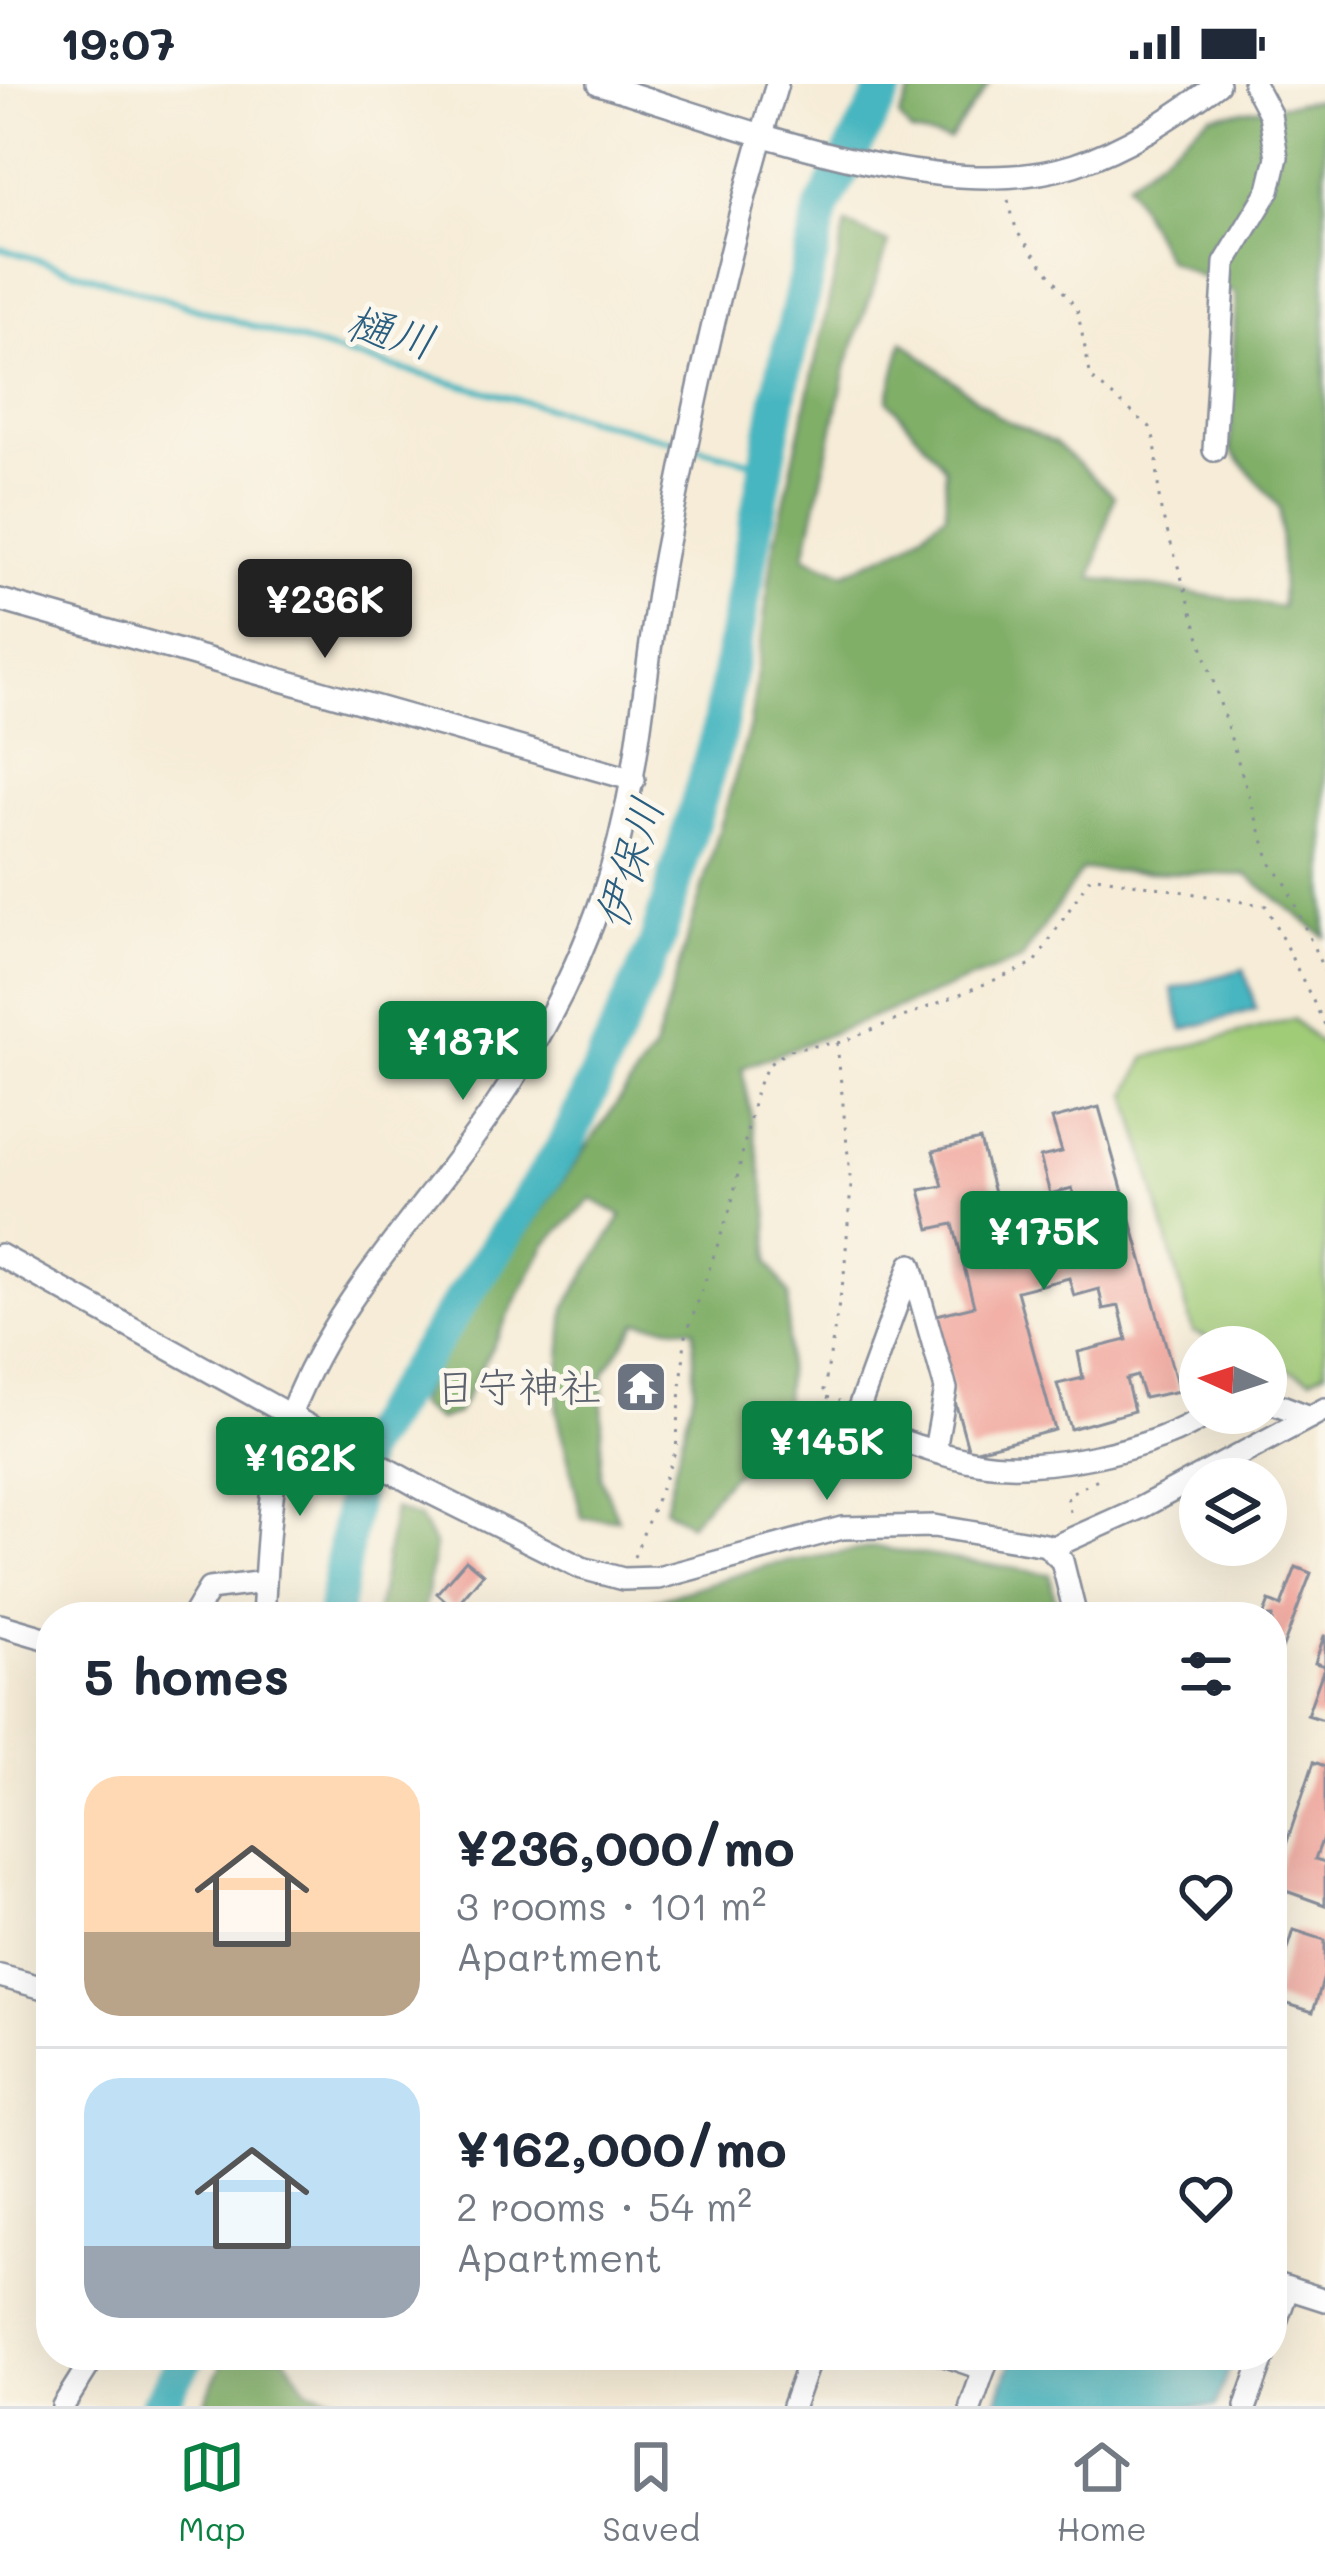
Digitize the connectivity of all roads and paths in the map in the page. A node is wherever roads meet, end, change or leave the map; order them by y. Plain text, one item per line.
1 (599, 84) edge
2 (778, 84) edge
3 (1218, 84) edge
4 (1254, 84) edge
5 (771, 135) junction
6 (1008, 200) dead end
7 (1214, 450) dead end
8 (0, 600) edge
9 (634, 780) junction
10 (1325, 973) edge
11 (1325, 1025) edge
12 (837, 1042) junction
13 (0, 1255) edge
14 (823, 1396) dead end
15 (1287, 1405) edge
16 (1318, 1413) edge
17 (297, 1420) junction
18 (1179, 1428) edge
19 (935, 1450) junction
20 (1101, 1477) dead end
21 (1070, 1512) dead end
22 (1052, 1548) junction
23 (634, 1558) dead end
24 (265, 1582) junction
25 (201, 1602) edge
26 (263, 1602) edge
27 (1072, 1602) edge
28 (0, 1625) edge
29 (36, 1636) edge
30 (0, 1976) edge
31 (36, 1986) edge
32 (1287, 2287) edge
33 (1325, 2300) edge
34 (86, 2370) edge
35 (806, 2370) edge
36 (984, 2370) edge
37 (1259, 2370) edge
38 (63, 2406) edge
39 (793, 2406) edge
40 (970, 2406) edge
41 (1246, 2406) edge

1 - 5 street
2 - 5 street
3 - 5 street
4 - 7 street
5 - 9 street
6 - 10 path
8 - 9 street
9 - 17 street
11 - 12 path
12 - 14 path
12 - 23 path
13 - 17 street
15 - 16 street
16 - 22 street
17 - 22 street
17 - 24 street
18 - 19 street
19 - 19 street
20 - 21 path
22 - 27 street
24 - 25 street
24 - 26 street
28 - 29 street
30 - 31 street
32 - 33 street
34 - 38 street
35 - 39 street
36 - 40 street
37 - 41 street

